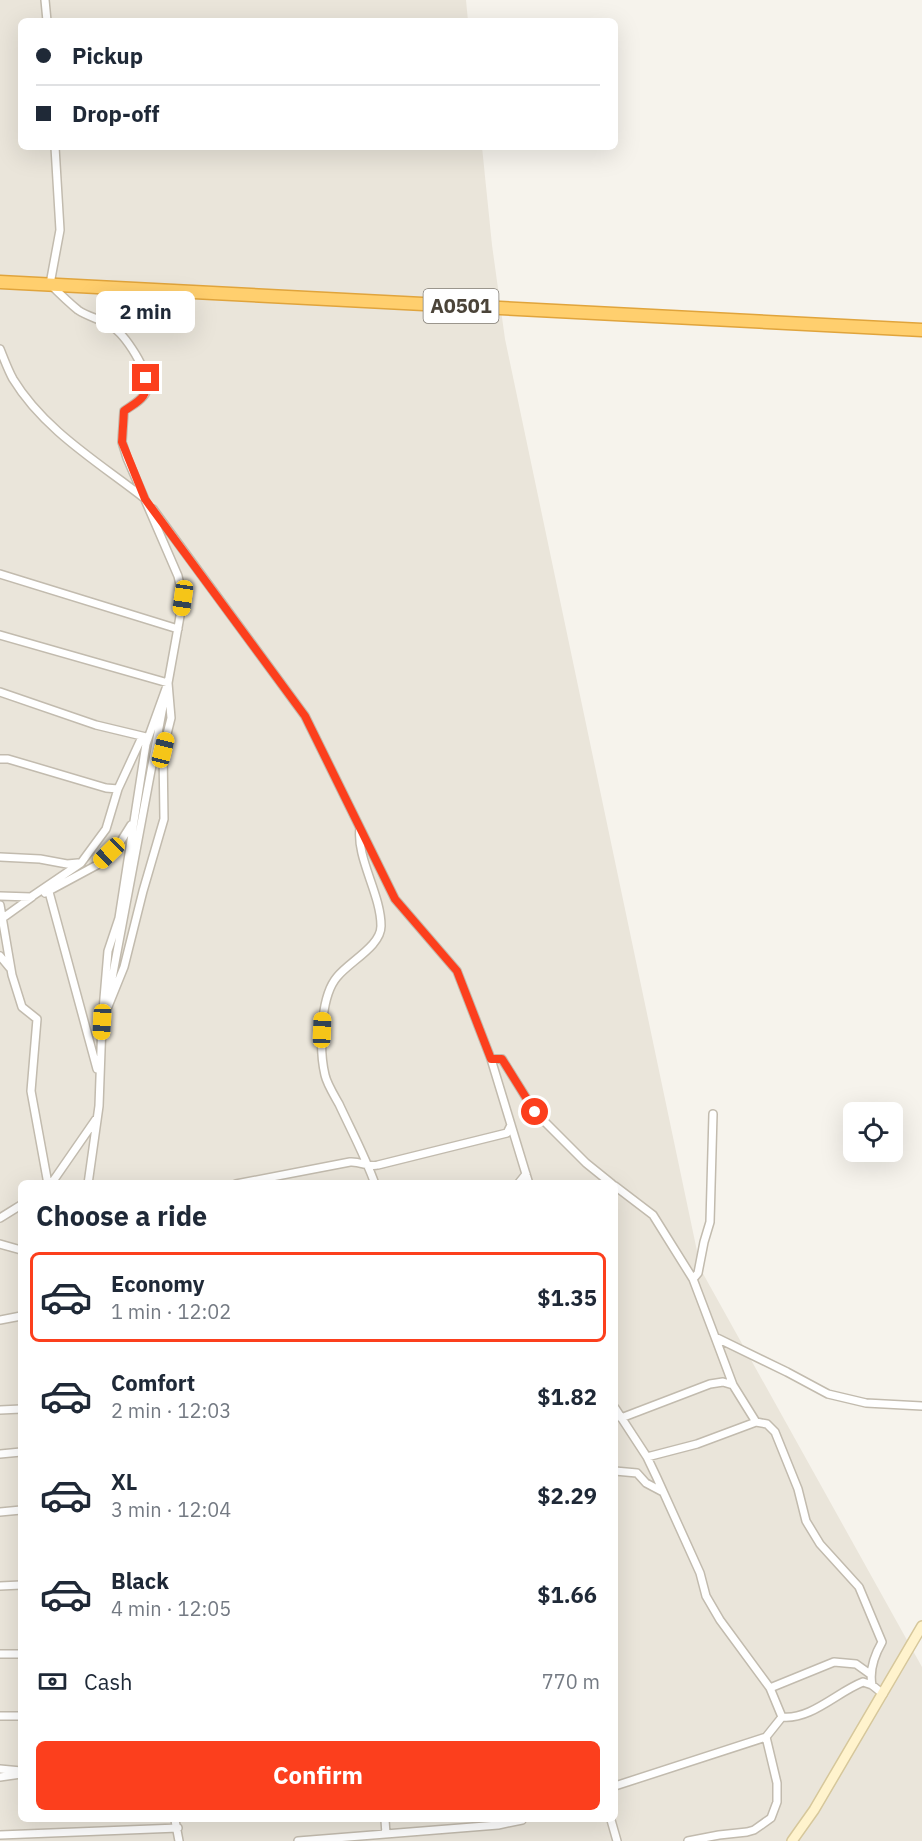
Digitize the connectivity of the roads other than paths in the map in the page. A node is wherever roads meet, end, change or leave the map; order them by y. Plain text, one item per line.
1 (45, 0) edge
2 (47, 18) edge
3 (55, 150) edge
4 (0, 282) edge
5 (50, 284) junction
6 (922, 330) edge
7 (0, 350) edge
8 (145, 499) junction
9 (0, 574) edge
10 (179, 625) junction
11 (0, 635) edge
12 (168, 683) junction
13 (0, 692) edge
14 (145, 737) junction
15 (0, 759) edge
16 (118, 789) junction
17 (133, 822) junction
18 (360, 828) junction
19 (0, 857) edge
20 (81, 863) junction
21 (49, 892) junction
22 (0, 897) edge
23 (31, 897) junction
24 (0, 905) edge
25 (1, 919) edge
26 (0, 956) edge
27 (0, 965) edge
28 (11, 970) junction
29 (107, 1009) junction
30 (102, 1022) junction
31 (491, 1059) junction
32 (99, 1076) junction
33 (713, 1114) dead end
34 (98, 1117) junction
35 (511, 1125) junction
36 (367, 1165) junction
37 (526, 1174) junction
38 (49, 1180) edge
39 (53, 1180) edge
40 (89, 1180) edge
41 (257, 1180) edge
42 (373, 1180) edge
43 (521, 1180) edge
44 (528, 1180) edge
45 (608, 1180) edge
46 (618, 1188) edge
47 (18, 1207) edge
48 (0, 1218) edge
49 (0, 1244) edge
50 (18, 1249) edge
51 (693, 1279) junction
52 (18, 1317) edge
53 (0, 1320) edge
54 (715, 1337) junction
55 (733, 1385) junction
56 (922, 1406) edge
57 (18, 1409) edge
58 (0, 1410) edge
59 (618, 1413) edge
60 (621, 1418) junction
61 (756, 1422) junction
62 (18, 1452) edge
63 (0, 1454) edge
64 (647, 1457) junction
65 (618, 1470) edge
66 (665, 1494) junction
67 (18, 1510) edge
68 (0, 1512) edge
69 (18, 1585) edge
70 (0, 1586) edge
71 (922, 1626) edge
72 (0, 1654) edge
73 (18, 1654) edge
74 (870, 1674) junction
75 (873, 1685) junction
76 (770, 1688) junction
77 (883, 1694) junction
78 (0, 1716) edge
79 (18, 1716) edge
80 (782, 1717) junction
81 (766, 1737) junction
82 (0, 1769) edge
83 (18, 1772) edge
84 (18, 1773) edge
85 (0, 1777) edge
86 (618, 1785) edge
87 (176, 1822) edge
88 (385, 1822) edge
89 (512, 1822) edge
90 (611, 1822) edge
91 (178, 1828) junction
92 (386, 1834) junction
93 (0, 1835) edge
94 (179, 1841) edge
95 (298, 1841) edge
96 (617, 1841) edge
97 (688, 1841) edge
98 (792, 1841) edge

1 - 2 street
3 - 5 street
4 - 5 highway, A0501
5 - 6 highway, A0501
5 - 8 street
7 - 8 street
8 - 10 street
8 - 18 street
9 - 10 street
10 - 12 street
11 - 12 street
12 - 14 street
12 - 29 street
12 - 29 street
13 - 14 street
14 - 16 street
14 - 17 street
15 - 16 street
16 - 20 street
17 - 21 street
17 - 30 street
18 - 31 street
18 - 36 street
19 - 20 street
20 - 23 street
21 - 23 street
21 - 32 street
22 - 23 street
23 - 25 street
24 - 25 street
25 - 28 street
26 - 28 street
27 - 28 street
28 - 38 street
29 - 30 street
30 - 32 street
31 - 35 street
31 - 45 street
32 - 34 street
33 - 51 street
34 - 39 street
34 - 40 street
35 - 36 street
35 - 37 street
36 - 41 street
36 - 42 street
37 - 43 street
37 - 44 street
46 - 51 street
47 - 48 street
49 - 50 street
51 - 54 street
52 - 53 street
54 - 55 street
54 - 56 street
55 - 60 street
55 - 61 street
57 - 58 street
59 - 60 street
60 - 64 street
61 - 64 street
61 - 74 street
62 - 63 street
64 - 66 street
65 - 66 street
66 - 76 street
67 - 68 street
69 - 70 street
71 - 77 street
72 - 73 street
74 - 75 street
74 - 76 street
75 - 77 street
75 - 80 street
76 - 80 street
77 - 98 street
78 - 79 street
80 - 81 street
81 - 86 street
81 - 97 street
82 - 83 street
84 - 85 street
87 - 91 street
88 - 92 street
89 - 92 street
90 - 96 street
91 - 93 street
91 - 94 street
92 - 95 street

